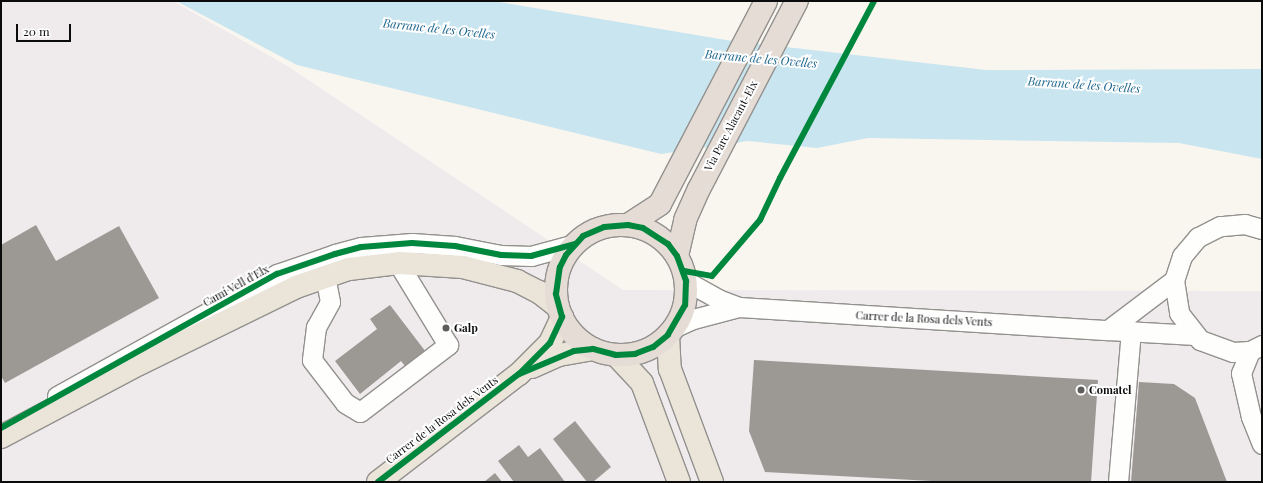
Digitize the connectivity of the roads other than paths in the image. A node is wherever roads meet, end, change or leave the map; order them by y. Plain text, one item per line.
1 (766, 1) edge
2 (797, 1) edge
3 (628, 225) junction
4 (1262, 229) edge
5 (575, 244) junction
6 (677, 256) junction
7 (398, 263) junction
8 (325, 276) junction
9 (1174, 280) junction
10 (686, 281) junction
11 (739, 308) junction
12 (560, 312) junction
13 (1108, 330) junction
14 (672, 331) junction
15 (1131, 331) junction
16 (1195, 335) junction
17 (1256, 348) edge
18 (593, 349) junction
19 (616, 355) junction
20 (519, 374) junction
21 (1, 428) edge
22 (1, 437) edge
23 (1262, 444) edge
24 (378, 482) edge
25 (679, 482) edge
26 (712, 482) edge
27 (1118, 482) edge

1 - 3 highway
2 - 6 highway, Via Parc Alacant-Elx
3 - 5 highway
3 - 6 highway
4 - 9 street
5 - 12 highway
5 - 21 street, Camí Vell d'Elx
6 - 10 highway
7 - 8 main road
7 - 8 street
7 - 12 main road
8 - 22 main road
9 - 13 street
9 - 16 street
10 - 11 street, Carrer de la Rosa dels Vents
10 - 14 highway
11 - 13 street, Carrer de la Rosa dels Vents
11 - 14 street, Carrer de la Rosa dels Vents
12 - 18 highway
12 - 20 main road, Carrer de la Rosa dels Vents
13 - 15 street, Carrer de la Rosa dels Vents
14 - 19 highway
14 - 26 main road
15 - 16 street, Carrer de la Rosa dels Vents
15 - 27 street
16 - 17 street
17 - 23 street
18 - 19 highway
18 - 20 main road, Carrer de la Rosa dels Vents
19 - 25 main road
20 - 24 main road, Carrer de la Rosa dels Vents

